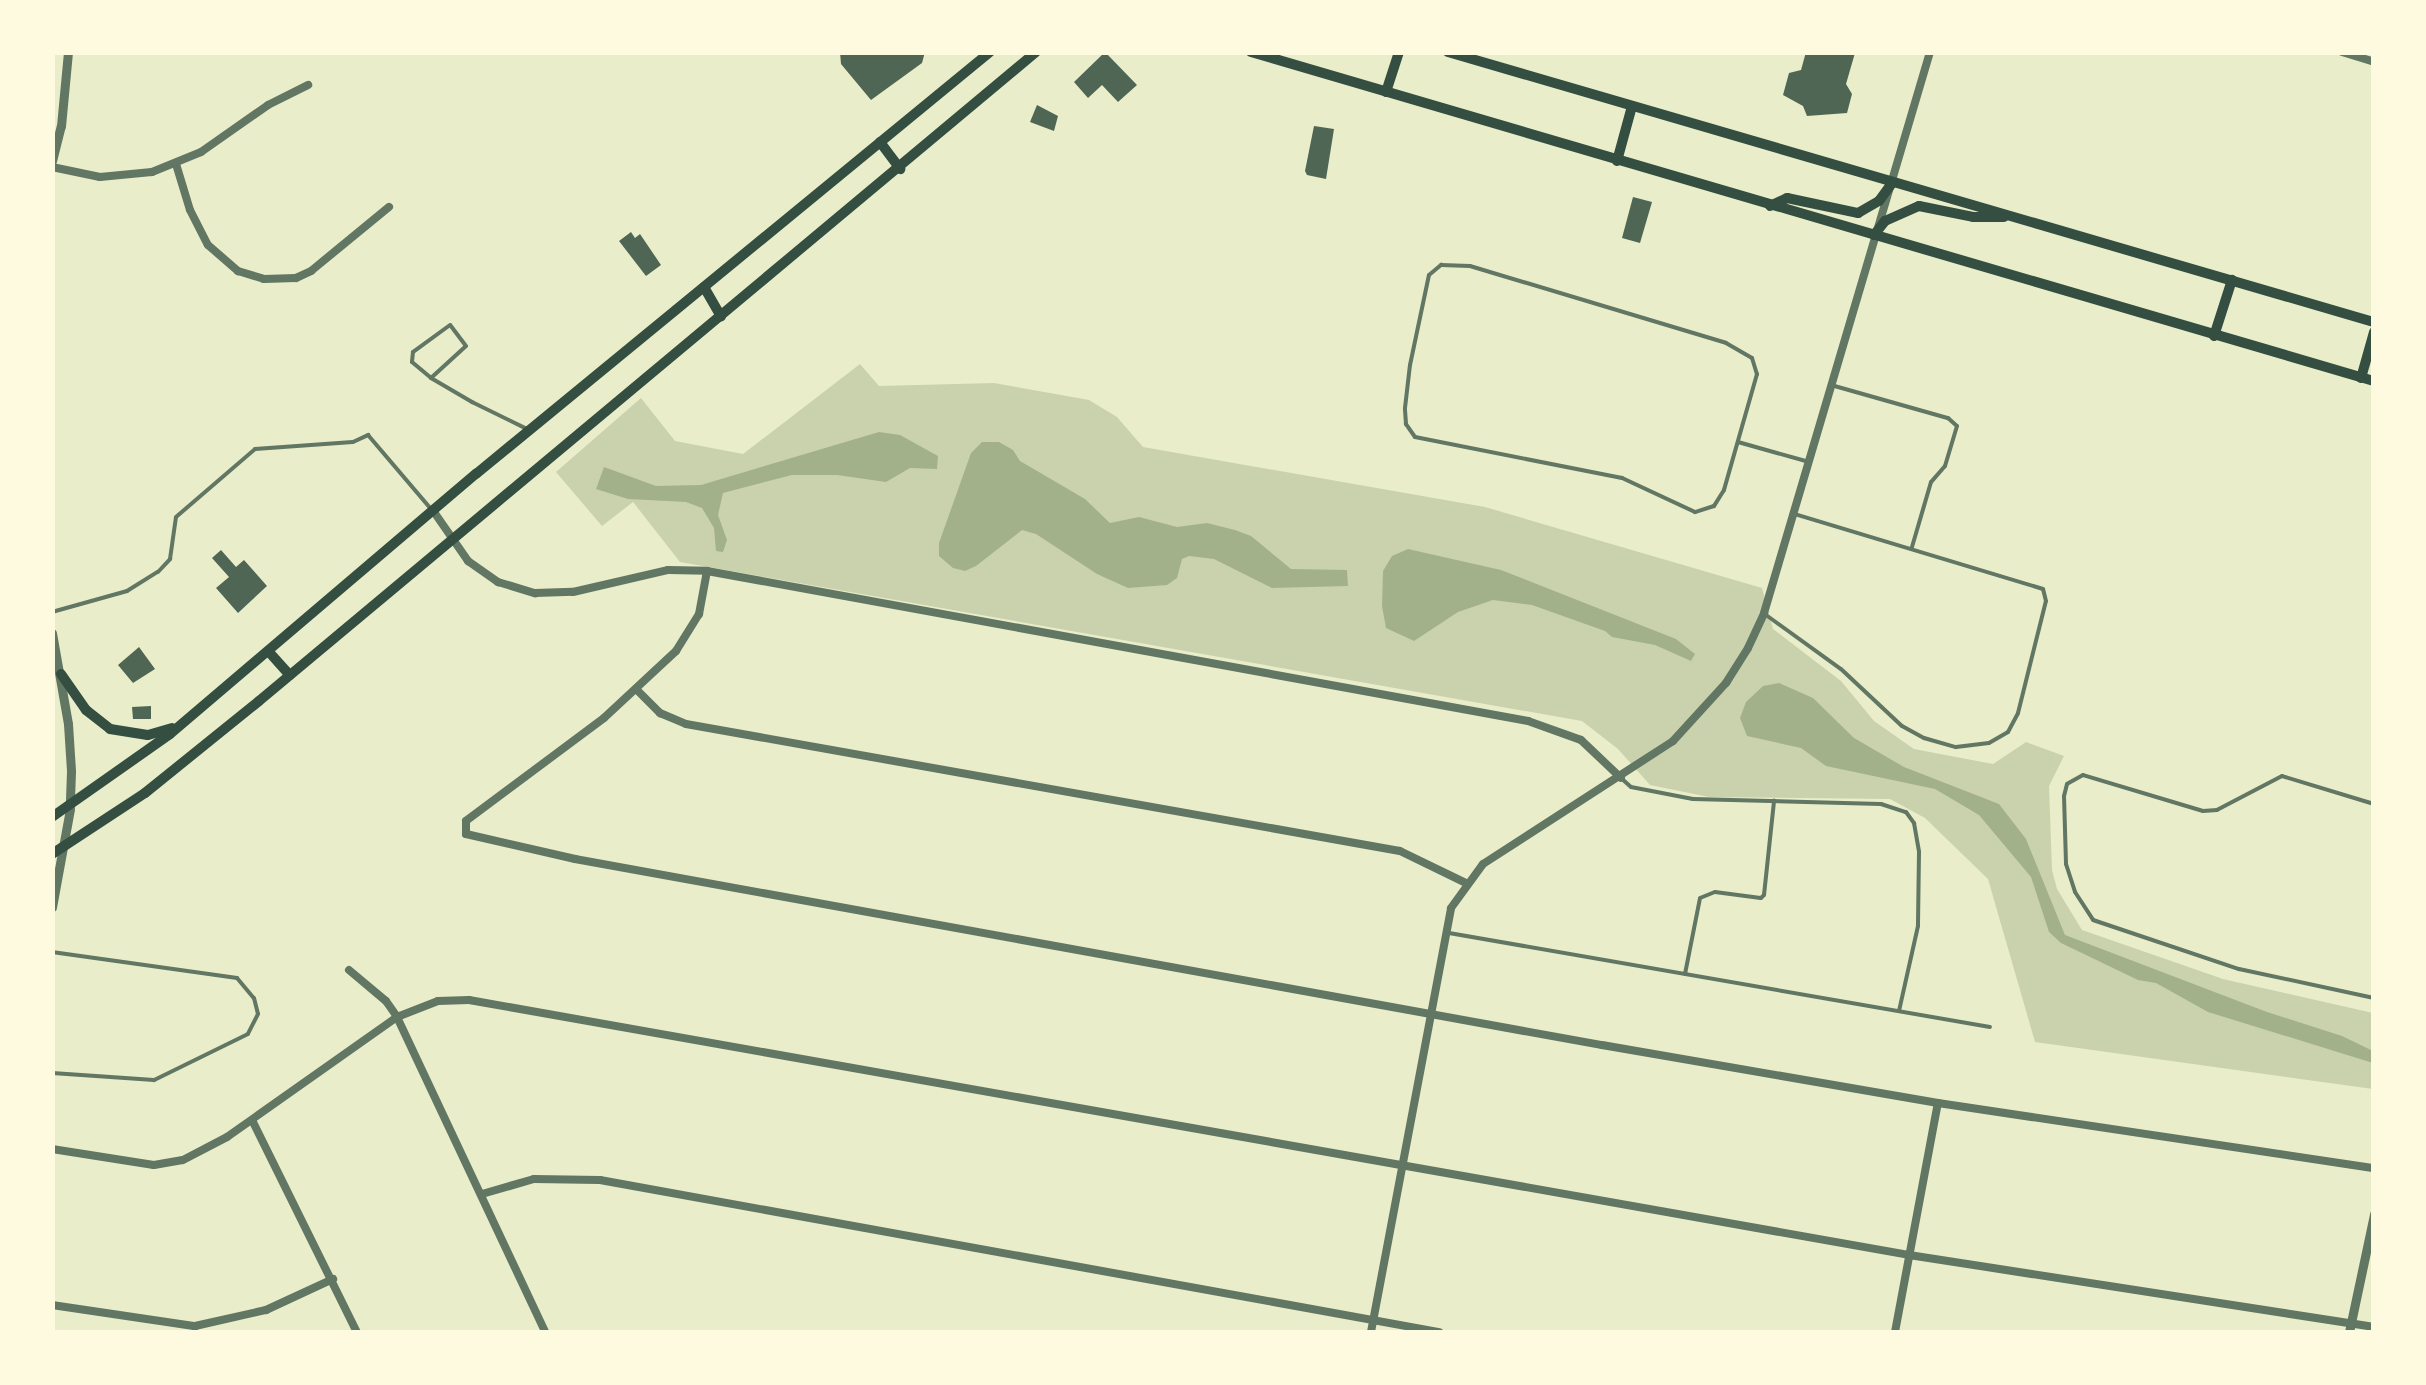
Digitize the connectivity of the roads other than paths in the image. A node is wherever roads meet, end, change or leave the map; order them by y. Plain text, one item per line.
1 (68, 52) edge
2 (990, 52) edge
3 (1036, 52) edge
4 (1250, 52) edge
5 (1400, 52) edge
6 (1448, 52) edge
7 (1930, 52) edge
8 (2342, 52) edge
9 (2374, 62) edge
10 (308, 84) dead end
11 (1386, 92) junction
12 (1632, 106) junction
13 (880, 142) junction
14 (1617, 161) junction
15 (52, 164) edge
16 (176, 164) junction
17 (900, 169) junction
18 (1892, 183) junction
19 (1770, 206) junction
20 (389, 207) dead end
21 (2010, 217) junction
22 (1874, 234) junction
23 (2232, 280) junction
24 (704, 287) junction
25 (721, 316) junction
26 (2374, 322) edge
27 (2374, 332) edge
28 (2214, 336) junction
29 (431, 378) junction
30 (2361, 378) junction
31 (2374, 381) edge
32 (1831, 385) junction
33 (531, 432) junction
34 (1738, 442) junction
35 (1809, 462) junction
36 (434, 512) junction
37 (1794, 514) junction
38 (452, 539) junction
39 (1911, 548) junction
40 (707, 571) junction
41 (52, 612) edge
42 (1764, 613) junction
43 (52, 634) edge
44 (269, 652) junction
45 (61, 674) junction
46 (290, 675) junction
47 (637, 690) junction
48 (182, 724) junction
49 (1621, 778) junction
50 (1774, 801) junction
51 (2374, 804) edge
52 (70, 805) junction
53 (52, 816) edge
54 (58, 850) edge
55 (1466, 883) junction
56 (52, 907) edge
57 (1444, 932) junction
58 (52, 952) edge
59 (349, 970) dead end
60 (1684, 974) junction
61 (2374, 998) edge
62 (1429, 1012) junction
63 (1899, 1012) junction
64 (397, 1017) junction
65 (1990, 1027) dead end
66 (52, 1073) edge
67 (1938, 1104) junction
68 (252, 1120) junction
69 (52, 1149) edge
70 (1402, 1166) junction
71 (2374, 1168) edge
72 (482, 1194) junction
73 (2374, 1214) edge
74 (1909, 1256) junction
75 (332, 1279) junction
76 (52, 1305) edge
77 (1374, 1321) junction
78 (2374, 1327) edge
79 (2350, 1328) edge
80 (357, 1332) edge
81 (545, 1332) edge
82 (1371, 1332) edge
83 (1439, 1332) edge
84 (1895, 1332) edge

1 - 15 street
2 - 13 main road
3 - 17 main road
4 - 11 main road
5 - 11 main road
6 - 12 main road
7 - 18 street
8 - 9 street
10 - 16 street
11 - 14 main road
12 - 14 main road
12 - 18 main road
13 - 17 main road
13 - 24 main road
14 - 19 main road
15 - 16 street
16 - 20 street
17 - 25 main road
18 - 19 main road
18 - 21 main road
18 - 22 street
19 - 22 main road
21 - 22 main road
21 - 23 main road
22 - 28 main road
22 - 32 street
23 - 26 main road
23 - 28 main road
24 - 25 main road
24 - 33 main road
25 - 38 main road
27 - 30 main road
28 - 30 main road
29 - 29 lane
29 - 33 lane
30 - 31 main road
32 - 35 street
32 - 39 lane
33 - 36 main road
34 - 34 lane
34 - 35 lane
35 - 37 street
36 - 38 street
36 - 41 lane
36 - 44 main road
37 - 39 lane
37 - 42 street
38 - 40 street
38 - 46 main road
39 - 42 lane
40 - 47 street
40 - 49 street
42 - 49 street
43 - 45 street
44 - 46 main road
44 - 48 main road
45 - 48 main road
45 - 52 street
46 - 54 main road
47 - 55 street
47 - 62 street
48 - 52 main road
49 - 50 lane
49 - 55 street
50 - 60 lane
50 - 63 lane
51 - 61 lane
52 - 53 main road
52 - 54 street
54 - 56 street
55 - 57 street
57 - 60 lane
57 - 62 street
58 - 66 lane
59 - 64 street
60 - 63 lane
62 - 67 street
62 - 70 street
63 - 65 lane
64 - 68 street
64 - 70 street
64 - 72 street
67 - 71 street
67 - 74 street
68 - 69 street
68 - 75 street
70 - 74 street
70 - 77 street
72 - 77 street
72 - 81 street
73 - 79 street
74 - 79 street
74 - 84 street
75 - 76 street
75 - 80 street
77 - 82 street
77 - 83 street
78 - 79 street

